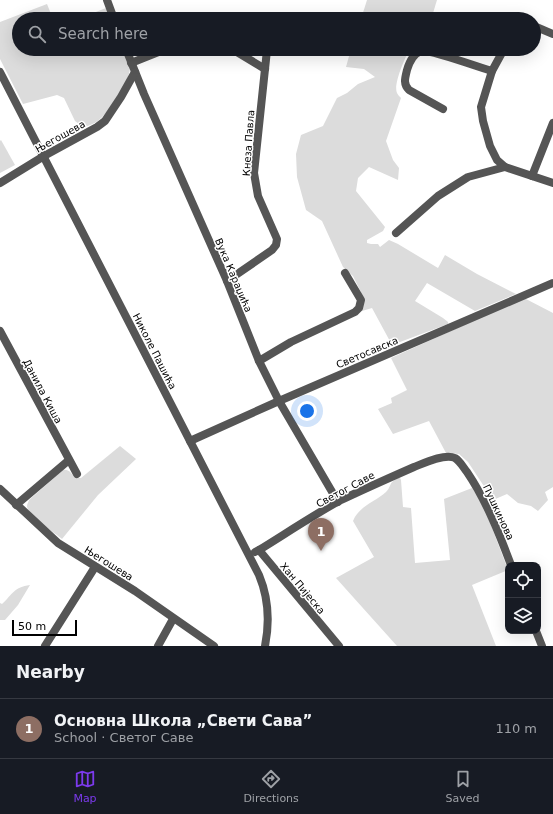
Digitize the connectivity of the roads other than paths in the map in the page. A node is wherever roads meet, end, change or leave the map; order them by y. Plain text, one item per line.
1 (107, 0) edge
2 (111, 12) edge
3 (541, 29) edge
4 (553, 34) edge
5 (128, 56) edge
6 (148, 56) edge
7 (244, 56) edge
8 (266, 56) edge
9 (414, 56) edge
10 (445, 56) edge
11 (500, 56) edge
12 (131, 63) junction
13 (265, 69) junction
14 (135, 72) junction
15 (492, 72) junction
16 (1, 74) edge
17 (144, 94) junction
18 (121, 97) junction
19 (444, 109) dead end
20 (553, 123) edge
21 (44, 156) junction
22 (505, 167) junction
23 (532, 176) junction
24 (0, 183) edge
25 (553, 184) edge
26 (396, 232) dead end
27 (345, 273) dead end
28 (227, 281) junction
29 (553, 283) edge
30 (0, 331) edge
31 (259, 361) junction
32 (279, 401) junction
33 (190, 442) junction
34 (446, 457) joint
35 (69, 460) junction
36 (77, 474) dead end
37 (0, 489) edge
38 (338, 502) junction
39 (16, 505) junction
40 (259, 550) junction
41 (249, 555) junction
42 (510, 562) edge
43 (95, 567) junction
44 (174, 619) junction
45 (537, 634) edge
46 (45, 646) edge
47 (158, 646) edge
48 (214, 646) edge
49 (265, 646) edge
50 (339, 646) edge
51 (542, 646) edge

1 - 2 street
3 - 4 street
5 - 12 street, Вука Караџића
6 - 12 street
7 - 13 street
8 - 13 street, Кнеза Павла
9 - 19 street
10 - 15 street
11 - 15 street
12 - 14 street, Вука Караџића
13 - 28 street, Кнеза Павла
14 - 17 street, Вука Караџића
14 - 18 street, Његошева
15 - 22 street
16 - 21 street, Николе Пашића
17 - 18 street
17 - 28 street, Вука Караџића
18 - 21 street, Његошева
20 - 23 street
21 - 24 street, Његошева
21 - 33 street, Николе Пашића
22 - 23 street
22 - 26 street
23 - 25 street
27 - 31 street
28 - 31 street, Вука Караџића
29 - 32 street, Светосавска
30 - 35 street, Данила Киша
31 - 32 street, Вука Караџића
32 - 33 street, Светосавска
32 - 38 street, Вука Караџића
33 - 41 street, Николе Пашића
34 - 38 street, Светог Саве
34 - 42 street, Пушкинова
35 - 36 street, Данила Киша
35 - 39 street
37 - 39 street, Његошева
38 - 40 street, Светог Саве
39 - 43 street, Његошева
40 - 41 street
40 - 50 street, Хан Пијеска
41 - 49 street, Николе Пашића
43 - 44 street, Његошева
43 - 46 street
44 - 47 street
44 - 48 street, Његошева
45 - 51 street

